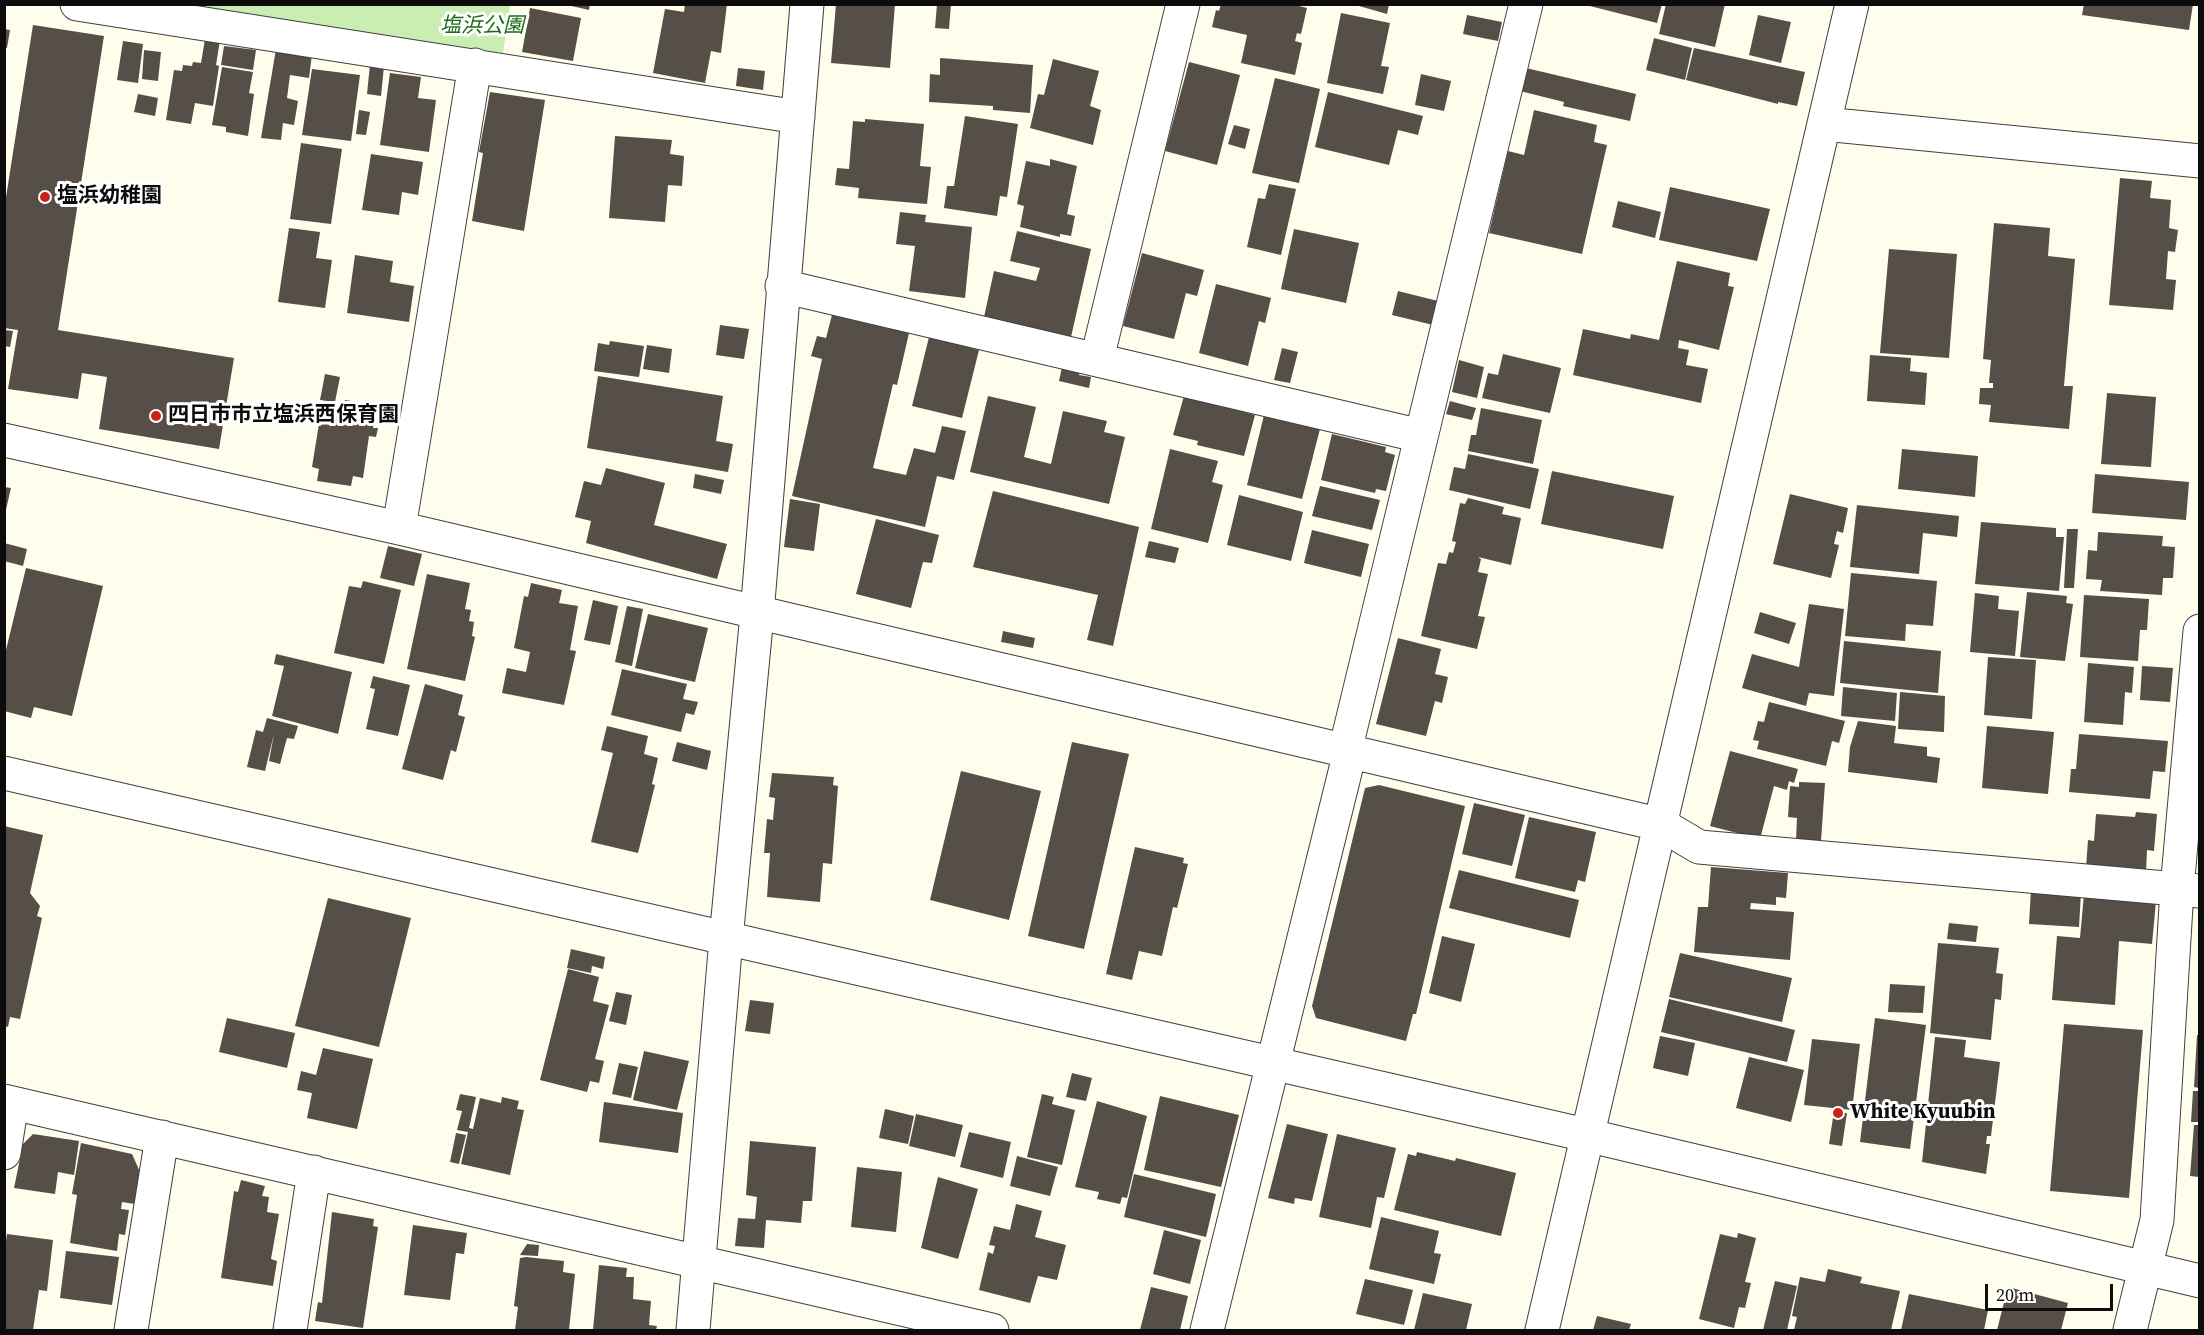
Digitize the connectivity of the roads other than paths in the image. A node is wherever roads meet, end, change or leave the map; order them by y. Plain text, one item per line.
1 (77, 4) edge
2 (807, 4) edge
3 (1183, 4) edge
4 (1526, 4) edge
5 (1852, 4) edge
6 (475, 65) junction
7 (798, 117) junction
8 (1824, 124) junction
9 (2199, 161) edge
10 (782, 286) junction
11 (1097, 359) junction
12 (1421, 436) junction
13 (4, 440) edge
14 (399, 528) junction
15 (757, 614) junction
16 (2199, 631) edge
17 (1347, 751) junction
18 (4, 773) edge
19 (1662, 825) junction
20 (2188, 890) edge
21 (726, 939) junction
22 (1272, 1065) junction
23 (8, 1102) edge
24 (1586, 1135) junction
25 (162, 1137) junction
26 (4, 1153) edge
27 (314, 1172) junction
28 (698, 1263) junction
29 (2146, 1268) junction
30 (2199, 1281) edge
31 (872, 1317) edge
32 (131, 1330) edge
33 (290, 1330) edge
34 (693, 1330) edge
35 (992, 1330) edge
36 (1208, 1330) edge
37 (1542, 1330) edge
38 (2130, 1330) edge

1 - 6 street
2 - 7 street
3 - 11 street
4 - 12 street
5 - 8 street
6 - 7 street
6 - 14 street
7 - 10 street
8 - 9 street
8 - 19 street
10 - 11 street
10 - 15 street
11 - 12 street
12 - 17 street
13 - 14 street
14 - 15 street
15 - 17 street
15 - 21 street
16 - 20 street
17 - 19 street
17 - 22 street
18 - 21 street
19 - 20 street
19 - 24 street
20 - 29 street
21 - 22 street
21 - 28 street
22 - 24 street
22 - 36 street
23 - 25 street
23 - 26 street
24 - 29 street
24 - 37 street
25 - 27 street
25 - 32 street
27 - 28 street
27 - 33 street
28 - 31 street
28 - 34 street
29 - 30 street
29 - 38 street
31 - 35 street

